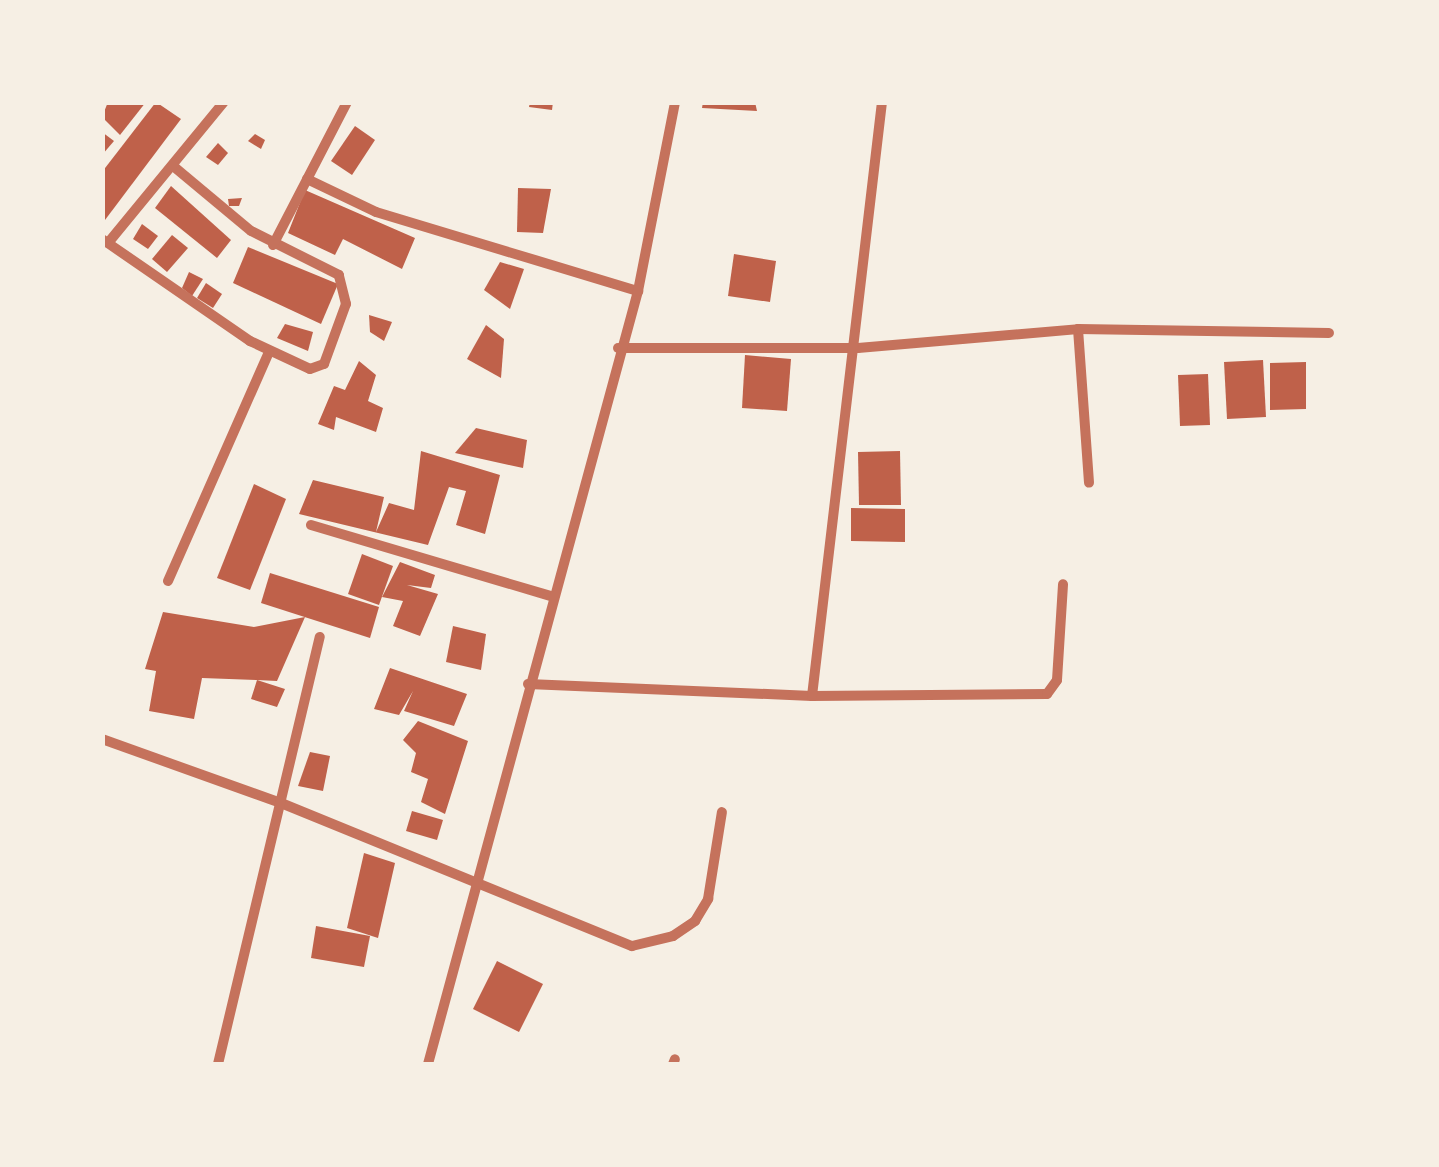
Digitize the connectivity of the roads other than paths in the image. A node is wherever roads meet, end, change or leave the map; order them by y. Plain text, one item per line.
1 (224, 102) edge
2 (347, 102) edge
3 (675, 102) edge
4 (882, 102) edge
5 (173, 166) junction
6 (307, 178) junction
7 (105, 241) edge
8 (273, 245) junction
9 (638, 292) junction
10 (1078, 329) junction
11 (1329, 333) dead end
12 (618, 348) junction
13 (858, 348) junction
14 (270, 352) junction
15 (1089, 483) dead end
16 (311, 524) dead end
17 (168, 581) dead end
18 (1063, 584) dead end
19 (554, 597) junction
20 (320, 637) dead end
21 (528, 684) junction
22 (812, 696) junction
23 (102, 738) edge
24 (282, 803) junction
25 (722, 812) dead end
26 (479, 886) junction
27 (218, 1064) edge
28 (428, 1064) edge

1 - 5 street
2 - 6 street
3 - 9 street
4 - 13 street
5 - 7 street
5 - 8 street
6 - 8 street
6 - 9 street
7 - 14 street
8 - 14 street
9 - 12 street
10 - 11 street
10 - 13 street
10 - 15 street
12 - 13 street
12 - 19 street
13 - 22 street
14 - 17 street
16 - 19 street
18 - 22 street
19 - 21 street
20 - 24 street
21 - 22 street
21 - 26 street
23 - 24 street
24 - 26 street
24 - 27 street
25 - 26 street
26 - 28 street

